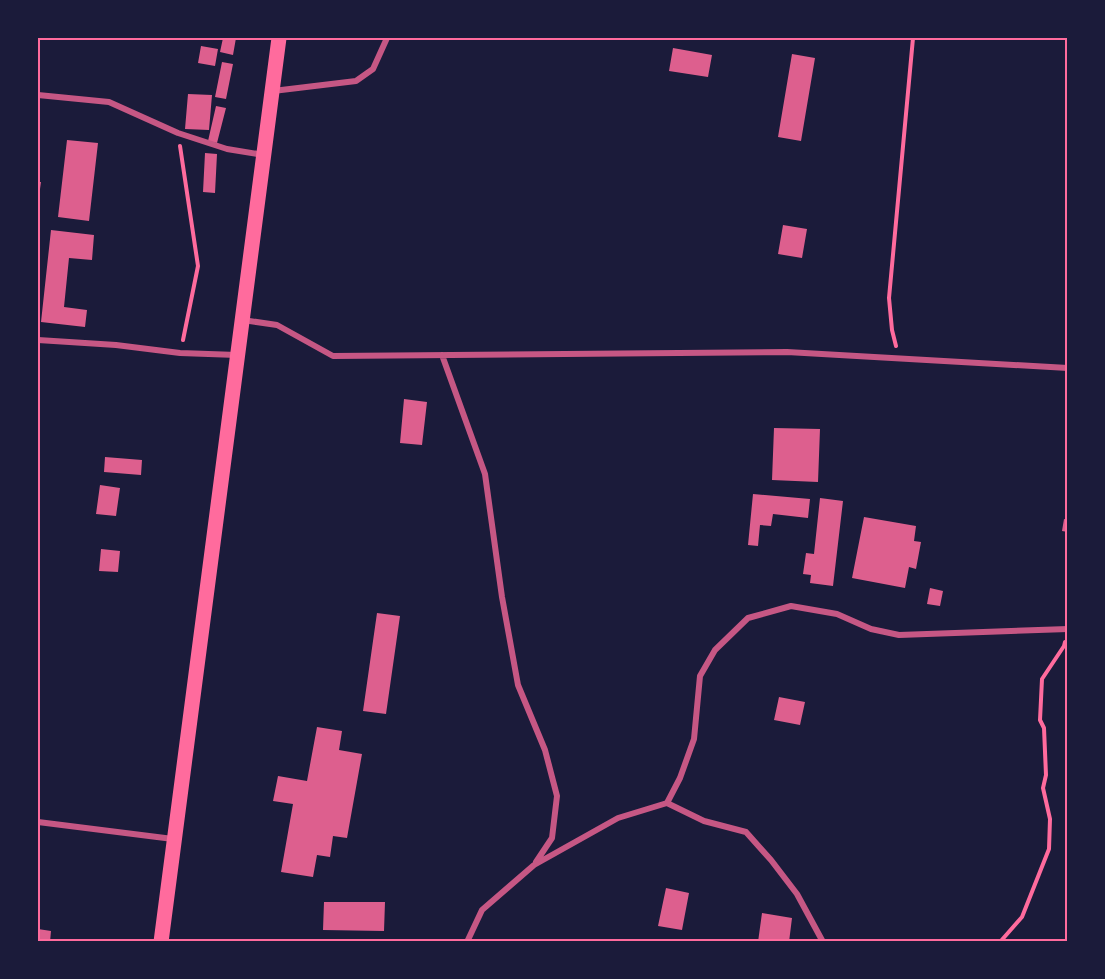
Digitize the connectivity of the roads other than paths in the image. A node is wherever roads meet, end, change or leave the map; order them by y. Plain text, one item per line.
1 (279, 38) edge
2 (387, 38) edge
3 (273, 91) junction
4 (38, 95) edge
5 (264, 155) junction
6 (243, 320) junction
7 (38, 340) edge
8 (238, 355) junction
9 (442, 355) junction
10 (1068, 368) edge
11 (1067, 629) edge
12 (667, 802) junction
13 (38, 822) edge
14 (174, 840) junction
15 (534, 865) junction
16 (161, 942) edge
17 (467, 942) edge
18 (823, 942) edge

1 - 3 main road
2 - 3 street
3 - 5 main road
4 - 5 street
5 - 6 main road
6 - 8 main road
6 - 9 street
7 - 8 street
8 - 14 main road
9 - 10 street
9 - 15 street
11 - 12 street
12 - 15 street
12 - 18 street
13 - 14 street
14 - 16 main road
15 - 17 street

